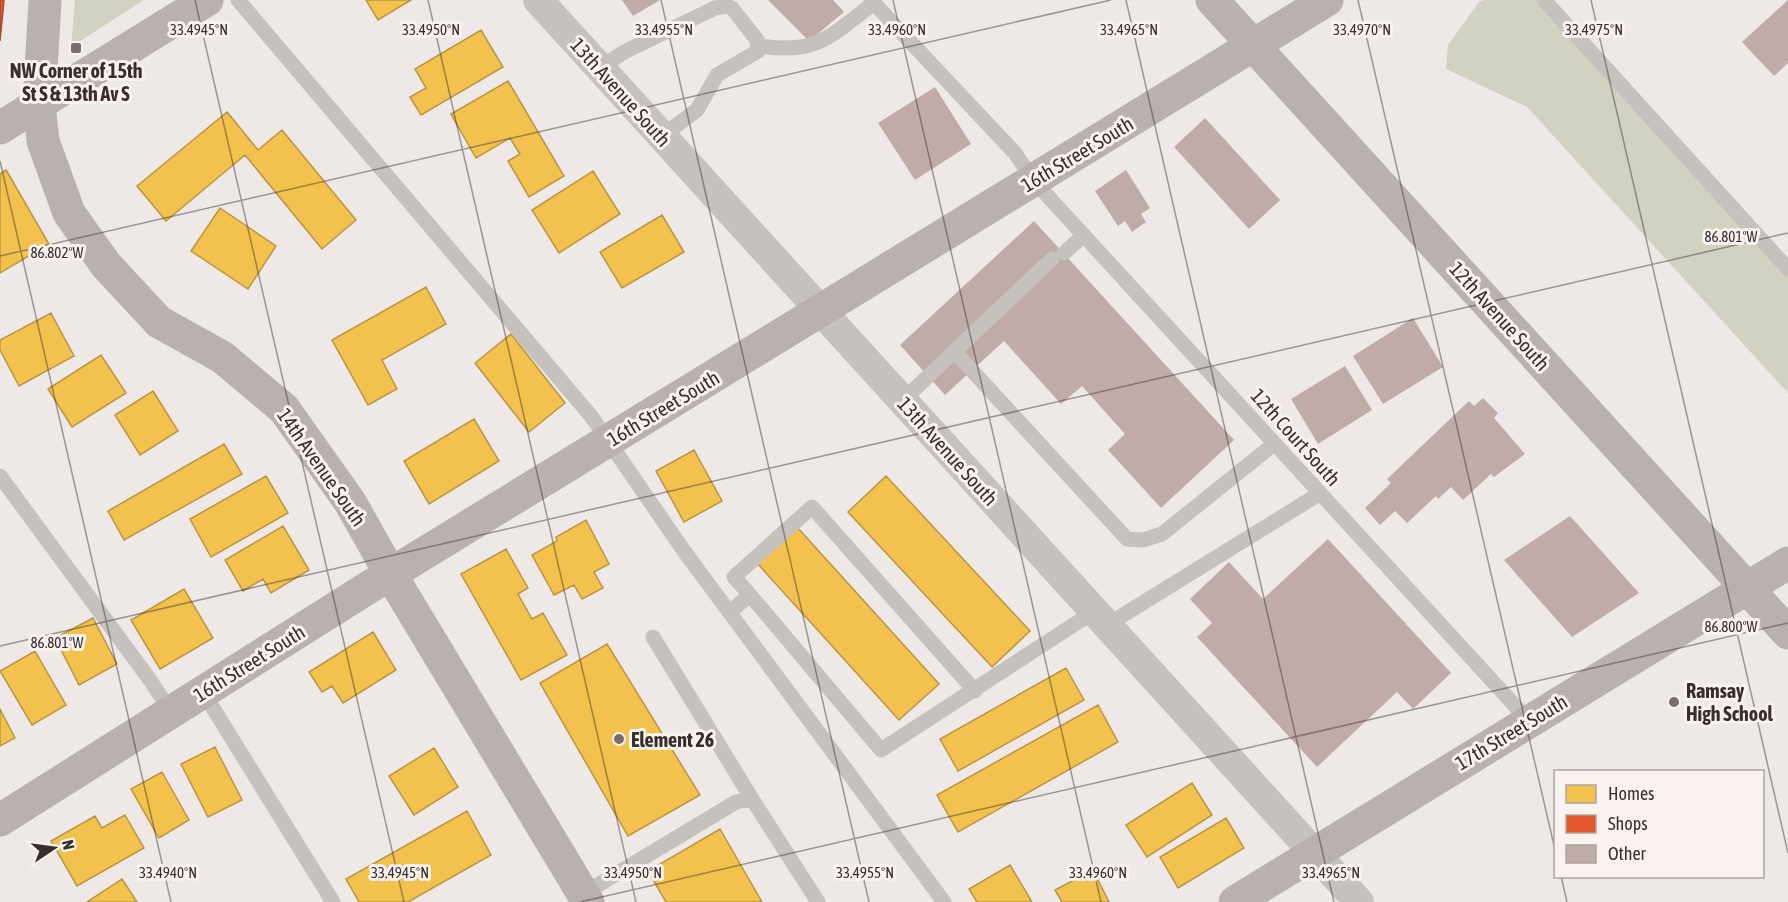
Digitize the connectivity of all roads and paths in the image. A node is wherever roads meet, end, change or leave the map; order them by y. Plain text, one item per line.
1 (45, 0) edge
2 (207, 0) edge
3 (238, 0) edge
4 (538, 0) edge
5 (1212, 0) edge
6 (1327, 0) edge
7 (1544, 0) edge
8 (873, 2) edge
9 (759, 46) junction
10 (1254, 46) junction
11 (600, 68) junction
12 (39, 105) junction
13 (0, 128) edge
14 (662, 137) junction
15 (1033, 180) junction
16 (1084, 235) junction
17 (1788, 269) edge
18 (821, 312) junction
19 (954, 351) junction
20 (902, 401) junction
21 (608, 442) junction
22 (1274, 444) junction
23 (0, 476) edge
24 (1319, 494) junction
25 (1788, 563) edge
26 (391, 575) junction
27 (1747, 588) junction
28 (750, 595) junction
29 (730, 612) junction
30 (1101, 618) junction
31 (1788, 633) edge
32 (653, 637) dead end
33 (975, 691) junction
34 (202, 692) junction
35 (171, 712) junction
36 (1529, 721) junction
37 (752, 799) junction
38 (0, 820) edge
39 (1314, 853) junction
40 (586, 898) edge
41 (333, 902) edge
42 (818, 902) edge
43 (944, 902) edge
44 (1235, 902) edge
45 (1359, 902) edge

1 - 12 street, 14th Avenue South
2 - 12 street
3 - 21 lane
4 - 11 street, 13th Avenue South
5 - 10 street, 12th Avenue South
6 - 10 street, 16th Street South
7 - 17 lane
8 - 9 lane
8 - 15 lane, 12th Court South
9 - 11 lane
9 - 14 lane
10 - 15 street, 16th Street South
10 - 27 street, 12th Avenue South
11 - 14 street, 13th Avenue South
12 - 13 street
12 - 26 street, 14th Avenue South
14 - 18 street, 13th Avenue South
15 - 16 lane, 12th Court South
15 - 18 street, 16th Street South
16 - 19 lane
16 - 22 lane, 12th Court South
18 - 20 street, 13th Avenue South
18 - 21 street, 16th Street South
19 - 20 lane
19 - 22 lane
20 - 30 street, 13th Avenue South
21 - 26 street, 16th Street South
21 - 29 lane
22 - 24 lane, 12th Court South
23 - 35 lane
24 - 30 lane
24 - 36 lane, 12th Court South
25 - 27 street, 17th Street South
26 - 34 street, 16th Street South
26 - 40 street, 14th Avenue South
27 - 31 street, 12th Avenue South
27 - 36 street, 17th Street South
28 - 29 lane
28 - 33 lane
28 - 33 lane
29 - 43 lane
30 - 33 lane
30 - 39 street, 13th Avenue South
32 - 37 lane
34 - 35 street, 16th Street South
34 - 41 lane
35 - 38 street, 16th Street South
36 - 39 street, 17th Street South
37 - 40 lane
37 - 42 lane
39 - 44 street, 17th Street South
39 - 45 street, 13th Avenue South

